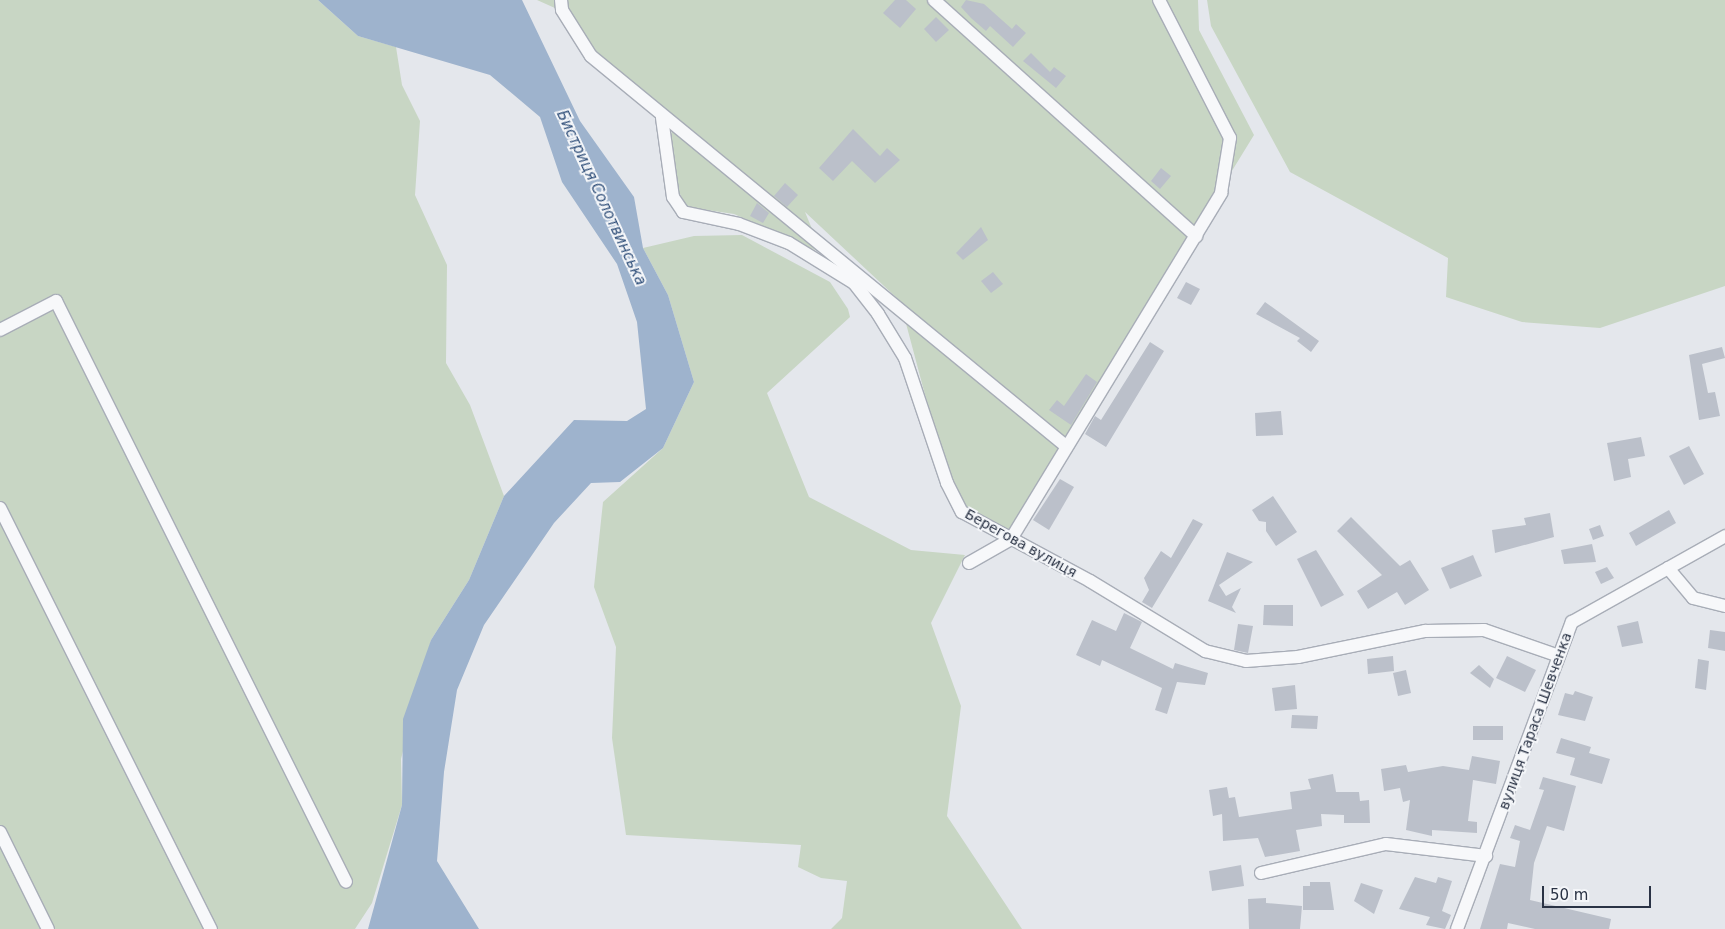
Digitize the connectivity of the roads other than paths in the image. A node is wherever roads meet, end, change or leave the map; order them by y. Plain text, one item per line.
1 (561, 0) edge
2 (934, 0) edge
3 (1159, 0) edge
4 (662, 118) junction
5 (1196, 236) junction
6 (0, 330) edge
7 (1066, 446) junction
8 (0, 508) edge
9 (1725, 536) edge
10 (1011, 539) junction
11 (969, 563) dead end
12 (1668, 568) junction
13 (1725, 606) edge
14 (1559, 656) junction
15 (0, 832) edge
16 (1486, 856) junction
17 (1261, 872) dead end
18 (346, 882) dead end
19 (48, 929) edge
20 (211, 929) edge
21 (1457, 929) edge

1 - 4 street
2 - 5 street
3 - 5 street
4 - 7 street
4 - 10 street, Берегова вулиця
5 - 7 street
6 - 18 street
7 - 10 street
8 - 20 street
9 - 12 street, вулиця Тараса Шевченка
10 - 11 street
10 - 14 street, Берегова вулиця
12 - 13 street
12 - 14 street, вулиця Тараса Шевченка
14 - 16 street, вулиця Тараса Шевченка
15 - 19 street
16 - 17 street
16 - 21 street, вулиця Тараса Шевченка

